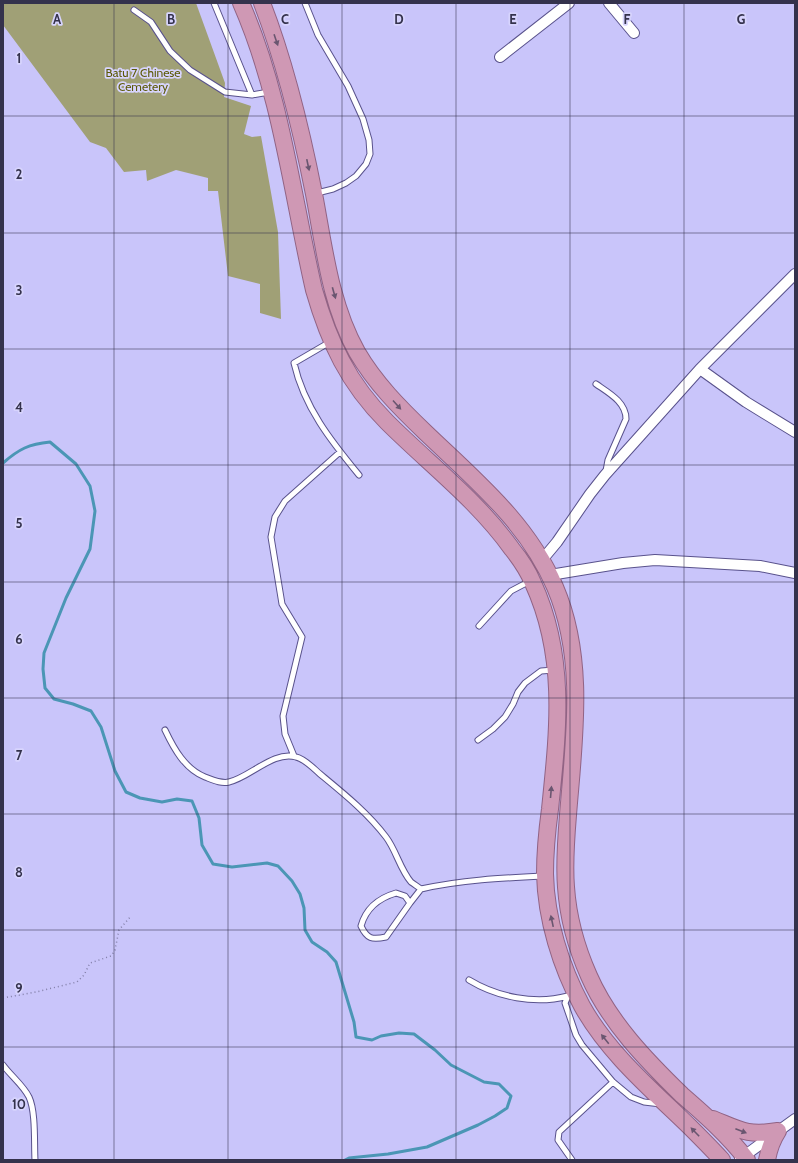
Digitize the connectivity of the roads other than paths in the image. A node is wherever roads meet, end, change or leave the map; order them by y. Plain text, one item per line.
1 (214, 3) edge
2 (241, 3) edge
3 (262, 3) edge
4 (305, 3) edge
5 (569, 3) edge
6 (609, 3) edge
7 (134, 10) dead end
8 (634, 33) dead end
9 (500, 57) dead end
10 (272, 91) junction
11 (252, 95) junction
12 (314, 194) junction
13 (795, 274) edge
14 (331, 341) junction
15 (700, 369) junction
16 (596, 384) dead end
17 (795, 432) edge
18 (340, 452) junction
19 (359, 475) dead end
20 (605, 475) junction
21 (542, 560) junction
22 (795, 573) edge
23 (550, 575) junction
24 (532, 580) junction
25 (479, 626) dead end
26 (556, 670) junction
27 (165, 730) dead end
28 (478, 740) dead end
29 (294, 756) junction
30 (545, 876) junction
31 (421, 889) junction
32 (410, 903) junction
33 (469, 980) dead end
34 (571, 992) junction
35 (3, 1065) edge
36 (613, 1082) junction
37 (666, 1104) junction
38 (706, 1116) junction
39 (795, 1119) edge
40 (778, 1131) junction
41 (743, 1159) edge
42 (34, 1160) edge
43 (572, 1160) edge
44 (722, 1160) edge
45 (767, 1160) edge

1 - 11 lane
2 - 10 highway
3 -> 12 highway
4 - 12 lane
5 - 9 street
6 - 8 street
7 - 11 lane
10 - 11 lane
10 - 14 highway
12 -> 21 highway
13 - 15 street
14 - 18 lane
14 - 24 highway
15 - 17 street
15 - 20 street
16 - 20 lane
18 - 19 lane
18 - 29 lane
20 - 21 street
21 - 23 highway
22 - 23 street
23 - 38 highway
24 - 25 lane
24 - 26 highway
26 - 28 lane
30 -> 26 highway
27 - 29 lane
29 - 31 lane
30 - 31 lane
34 -> 30 highway
31 - 32 lane
32 - 32 lane
33 - 34 lane
34 - 36 lane
37 -> 34 highway
35 - 42 lane
36 - 37 lane
36 - 43 lane
44 -> 37 highway
38 -> 40 highway
38 - 41 highway
39 - 40 street
40 - 41 street
40 - 45 highway

